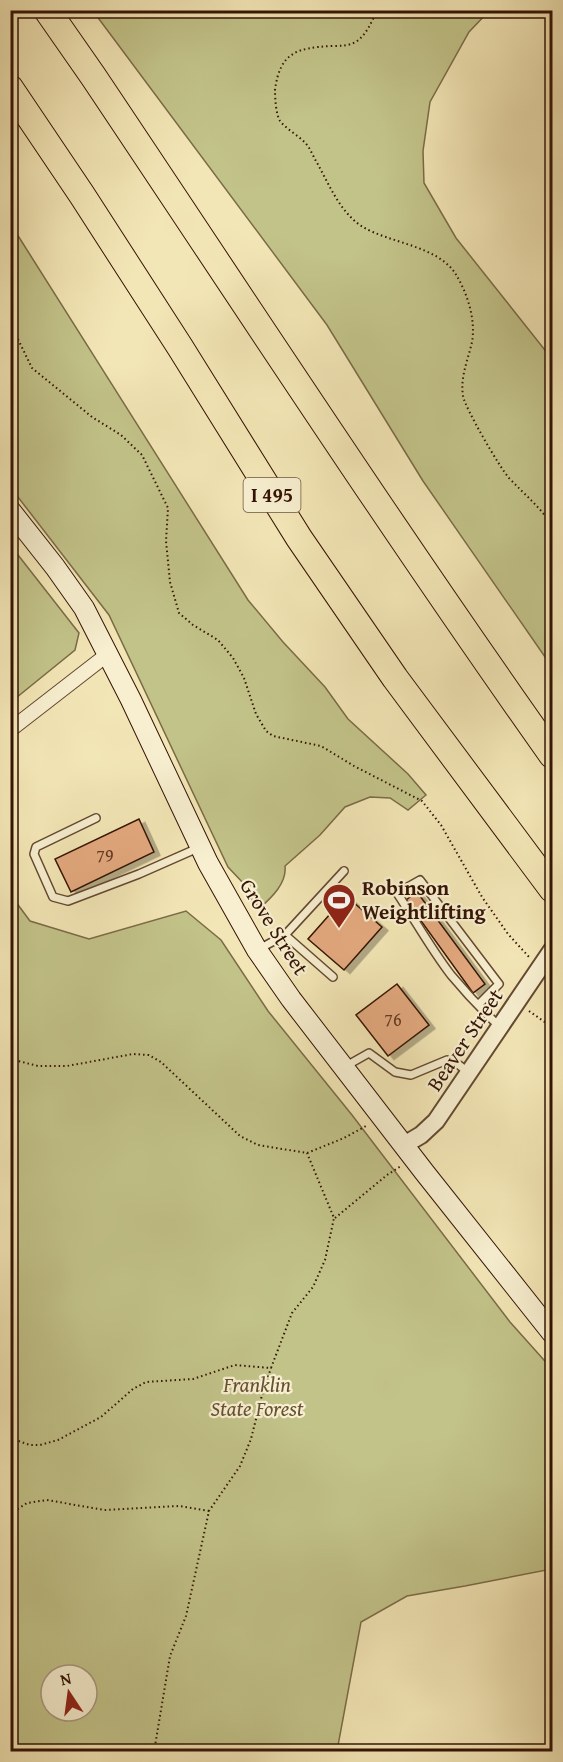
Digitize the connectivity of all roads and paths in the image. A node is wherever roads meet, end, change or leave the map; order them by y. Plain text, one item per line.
1 (48, 10) edge
2 (377, 10) edge
3 (10, 88) edge
4 (10, 323) edge
5 (10, 510) edge
6 (552, 525) edge
7 (108, 654) junction
8 (10, 730) edge
9 (552, 755) edge
10 (96, 818) dead end
11 (200, 847) junction
12 (344, 871) dead end
13 (552, 889) edge
14 (285, 935) junction
15 (257, 950) junction
16 (552, 950) edge
17 (540, 969) junction
18 (333, 977) dead end
19 (478, 1005) junction
20 (529, 1005) dead end
21 (500, 1028) junction
22 (552, 1036) edge
23 (10, 1059) edge
24 (344, 1067) junction
25 (469, 1073) junction
26 (382, 1116) junction
27 (307, 1152) junction
28 (409, 1152) junction
29 (334, 1218) junction
30 (552, 1333) edge
31 (271, 1368) junction
32 (10, 1438) edge
33 (209, 1511) junction
34 (10, 1514) edge
35 (154, 1752) edge

1 - 9 highway
2 - 6 path
3 - 13 highway, I 495
4 - 17 path
5 - 7 main road, Grove Street
7 - 8 street
7 - 11 main road, Grove Street
10 - 11 lane
11 - 15 main road, Grove Street
12 - 14 lane
14 - 15 lane
14 - 18 lane
15 - 24 main road, Grove Street
16 - 17 street, Beaver Street
17 - 21 street, Beaver Street
19 - 19 lane
19 - 21 lane
20 - 22 path
21 - 25 street, Beaver Street
23 - 27 path
24 - 25 lane
24 - 26 main road, Grove Street
25 - 28 street, Beaver Street
26 - 27 path
26 - 28 main road, Grove Street
27 - 29 path
28 - 29 path
28 - 30 main road, Grove Street
29 - 31 path
31 - 32 path
31 - 33 path
33 - 34 path
33 - 35 path

